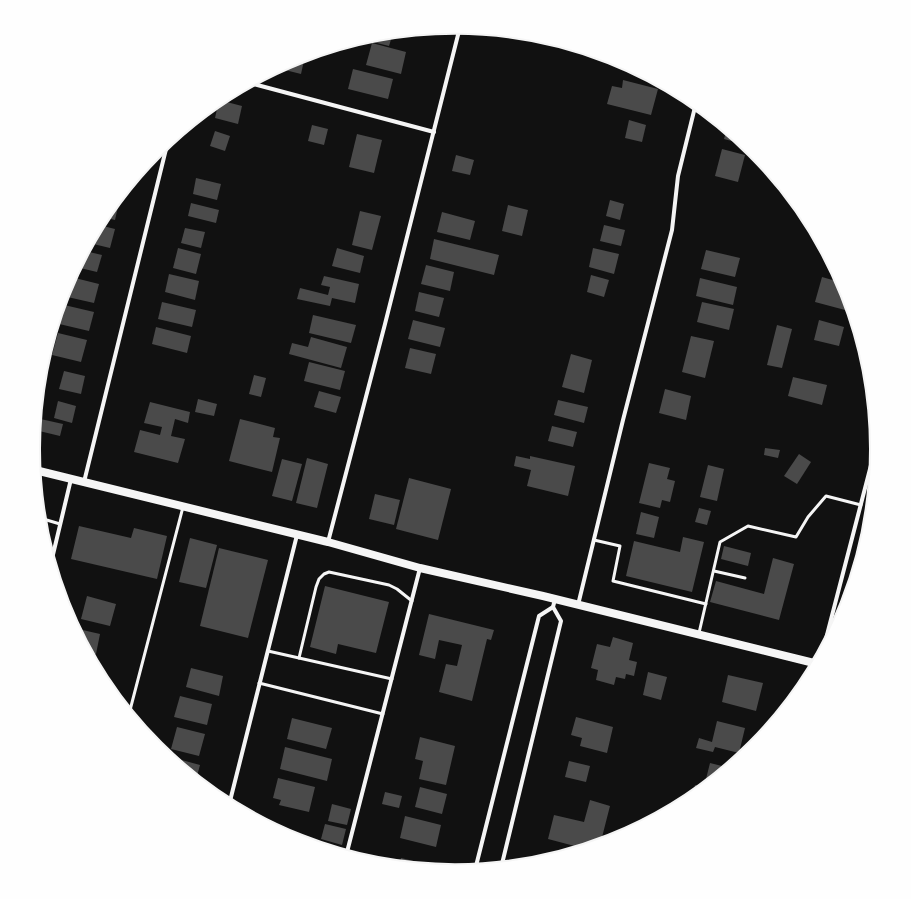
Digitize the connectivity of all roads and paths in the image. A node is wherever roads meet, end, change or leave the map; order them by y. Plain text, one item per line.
1 (458, 34) edge
2 (259, 84) edge
3 (694, 110) edge
4 (434, 132) junction
5 (165, 153) edge
6 (870, 468) edge
7 (41, 471) edge
8 (71, 479) junction
9 (84, 482) junction
10 (861, 505) junction
11 (183, 507) junction
12 (46, 520) edge
13 (60, 524) junction
14 (297, 535) junction
15 (594, 540) junction
16 (328, 542) junction
17 (53, 551) edge
18 (420, 568) junction
19 (714, 571) junction
20 (745, 578) dead end
21 (412, 601) junction
22 (554, 603) junction
23 (706, 604) junction
24 (578, 605) junction
25 (698, 635) junction
26 (827, 635) edge
27 (268, 651) junction
28 (298, 658) junction
29 (812, 662) edge
30 (392, 679) junction
31 (259, 683) junction
32 (131, 708) edge
33 (383, 714) junction
34 (231, 798) edge
35 (347, 851) edge
36 (502, 862) edge
37 (476, 864) edge

1 - 4 street
2 - 4 street
3 - 15 street
4 - 16 street
5 - 9 street
6 - 10 street
7 - 8 main road
8 - 9 main road
8 - 13 street
9 - 11 main road
10 - 19 lane
10 - 26 street
11 - 14 main road
11 - 32 lane
12 - 13 lane
13 - 17 street
14 - 16 main road
14 - 27 street
15 - 23 lane
15 - 24 street
16 - 18 main road
18 - 21 street
18 - 22 main road
19 - 20 lane
19 - 23 lane
21 - 28 lane
21 - 30 street
22 - 24 main road
22 - 36 street
22 - 37 street
23 - 25 lane
24 - 25 main road
25 - 29 main road
27 - 28 lane
27 - 31 street
28 - 30 lane
30 - 33 street
31 - 33 lane
31 - 34 street
33 - 35 street

